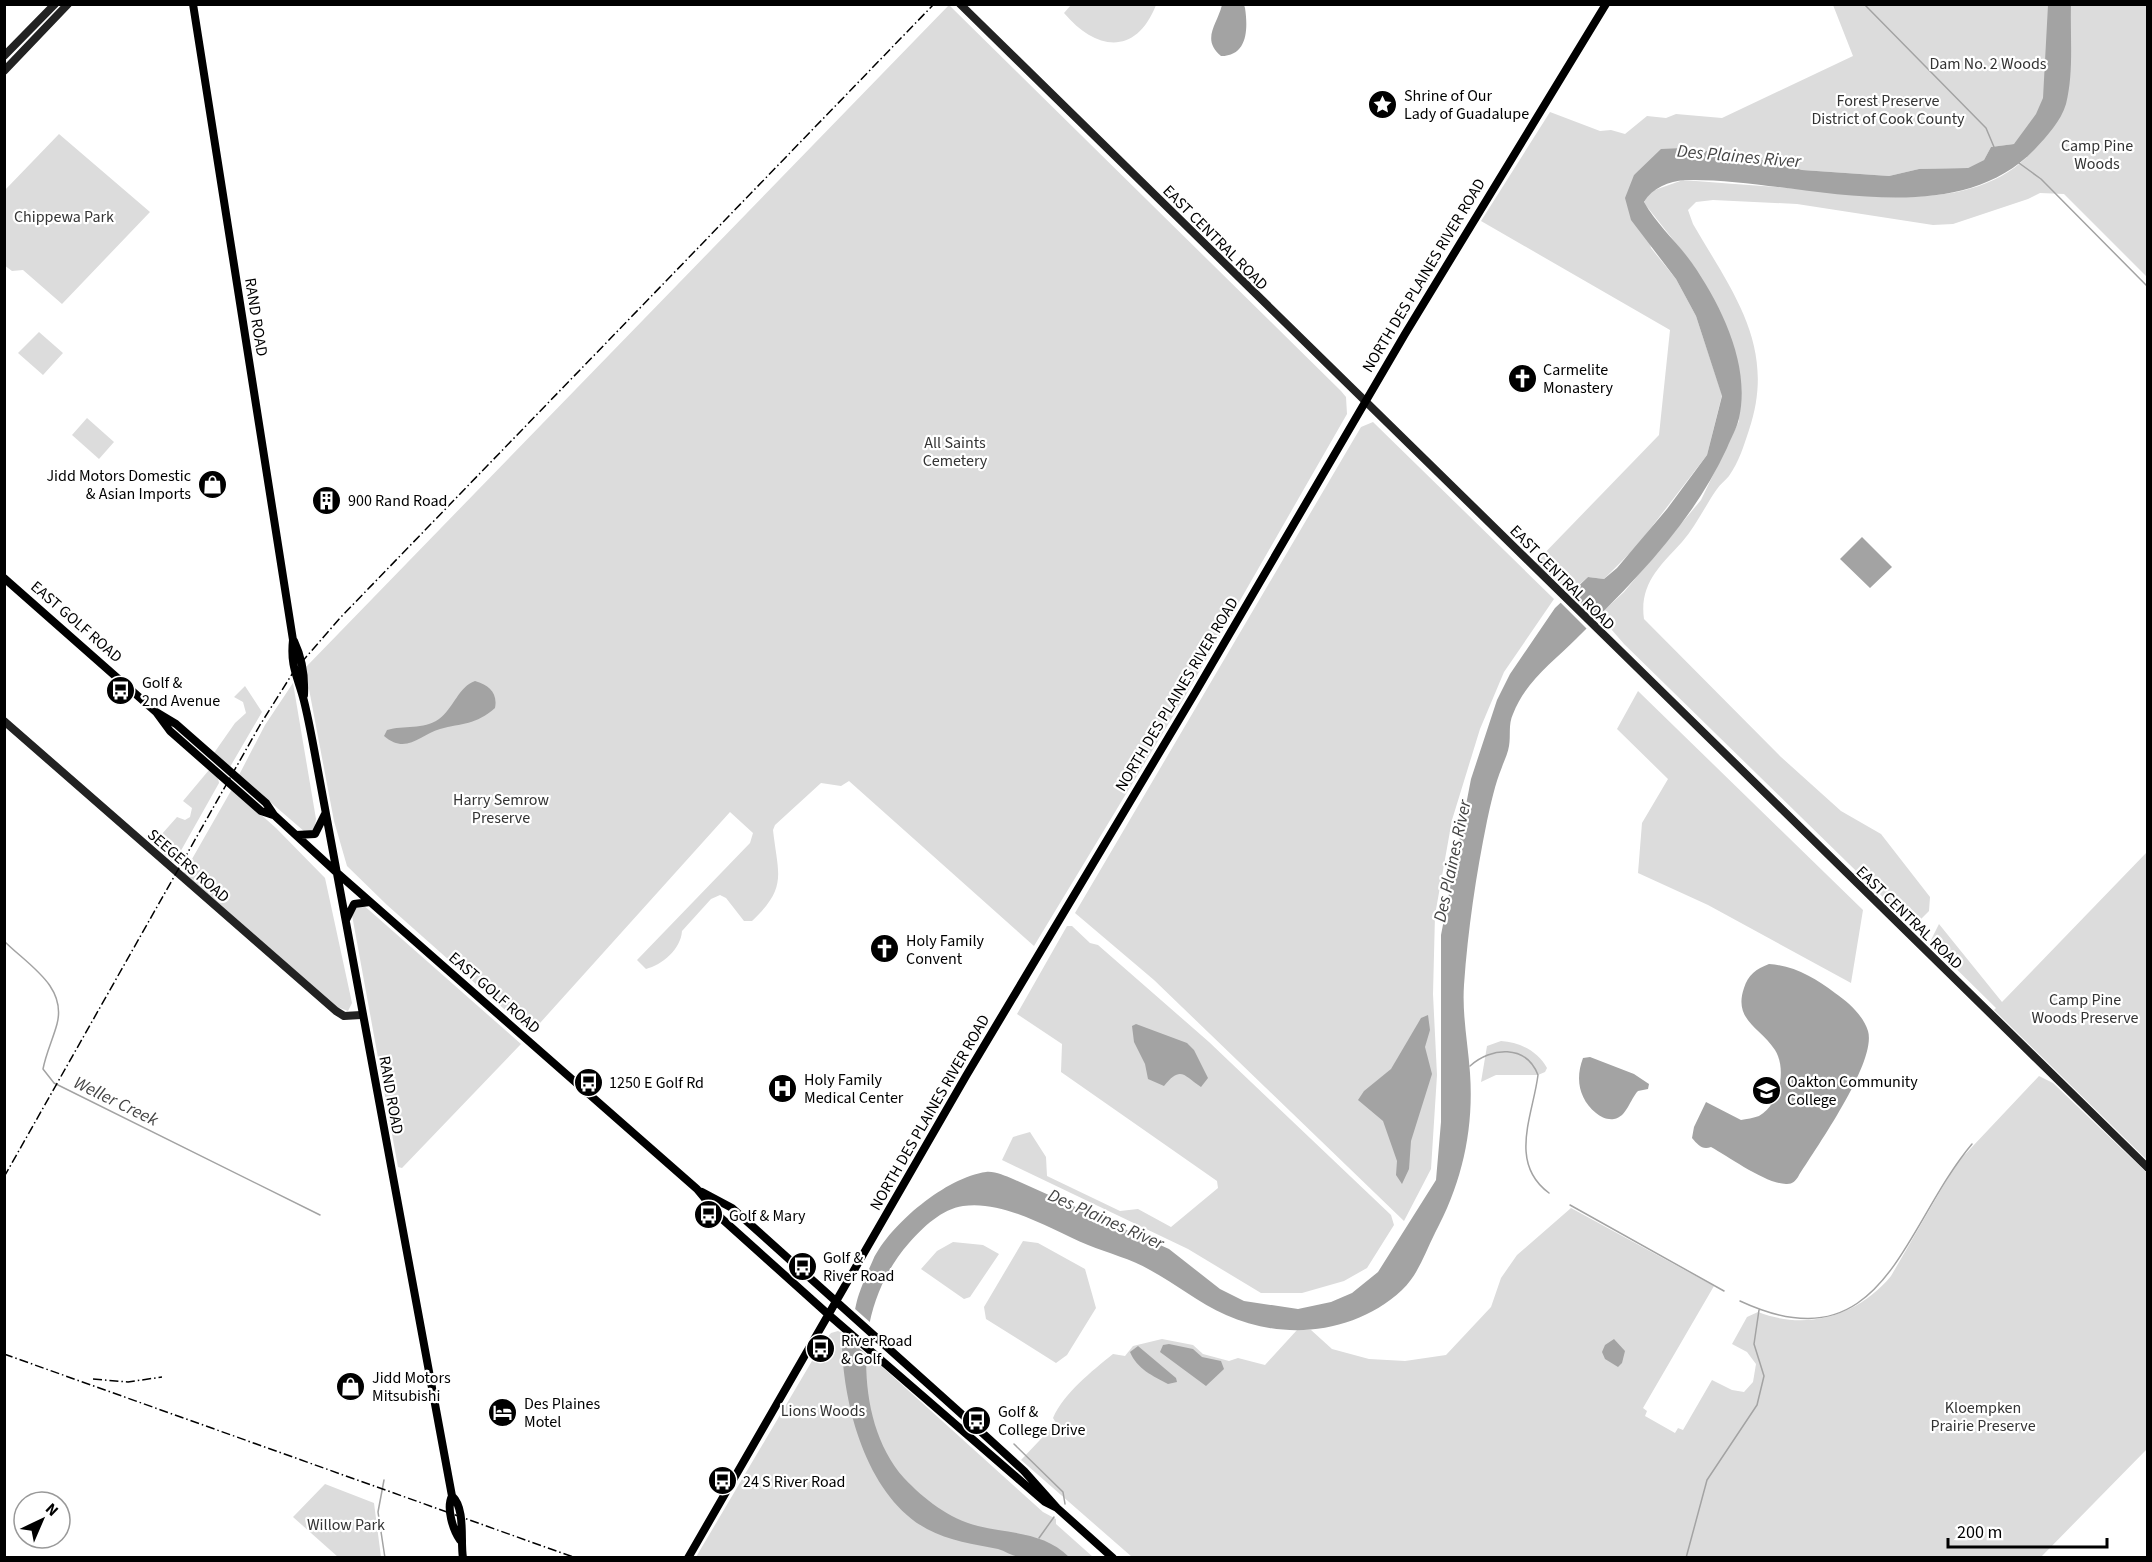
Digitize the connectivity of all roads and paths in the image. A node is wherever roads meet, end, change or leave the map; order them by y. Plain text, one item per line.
1 (55, 4) edge
2 (68, 4) edge
3 (193, 4) edge
4 (960, 4) edge
5 (1606, 4) edge
6 (4, 56) edge
7 (4, 70) edge
8 (1365, 402) junction
9 (4, 578) edge
10 (4, 721) edge
11 (325, 814) junction
12 (295, 834) junction
13 (335, 871) junction
14 (370, 902) junction
15 (345, 923) junction
16 (361, 1015) junction
17 (2148, 1168) edge
18 (697, 1190) junction
19 (835, 1303) junction
20 (829, 1315) junction
21 (1058, 1508) junction
22 (463, 1557) edge
23 (688, 1557) edge
24 (1113, 1557) edge

1 - 6 main road
2 - 7 main road
3 - 11 main road, RAND ROAD
4 - 8 main road, EAST CENTRAL ROAD
5 - 8 main road, NORTH DES PLAINES RIVER ROAD
8 - 17 main road, EAST CENTRAL ROAD
8 - 19 main road, NORTH DES PLAINES RIVER ROAD
9 - 12 main road, EAST GOLF ROAD
10 - 16 main road, SEEGERS ROAD
11 - 12 main road
11 - 13 main road, RAND ROAD
12 - 13 main road, EAST GOLF ROAD
13 - 14 main road, EAST GOLF ROAD
13 - 15 main road, RAND ROAD
14 - 15 main road
14 - 18 main road, EAST GOLF ROAD
15 - 16 main road, RAND ROAD
16 - 22 main road, RAND ROAD
18 - 19 main road, EAST GOLF ROAD
18 - 20 main road, EAST GOLF ROAD
19 - 20 main road, NORTH DES PLAINES RIVER ROAD
19 - 21 main road, EAST GOLF ROAD
20 - 21 main road, EAST GOLF ROAD
20 - 23 main road, NORTH DES PLAINES RIVER ROAD
21 - 24 main road, EAST GOLF ROAD

